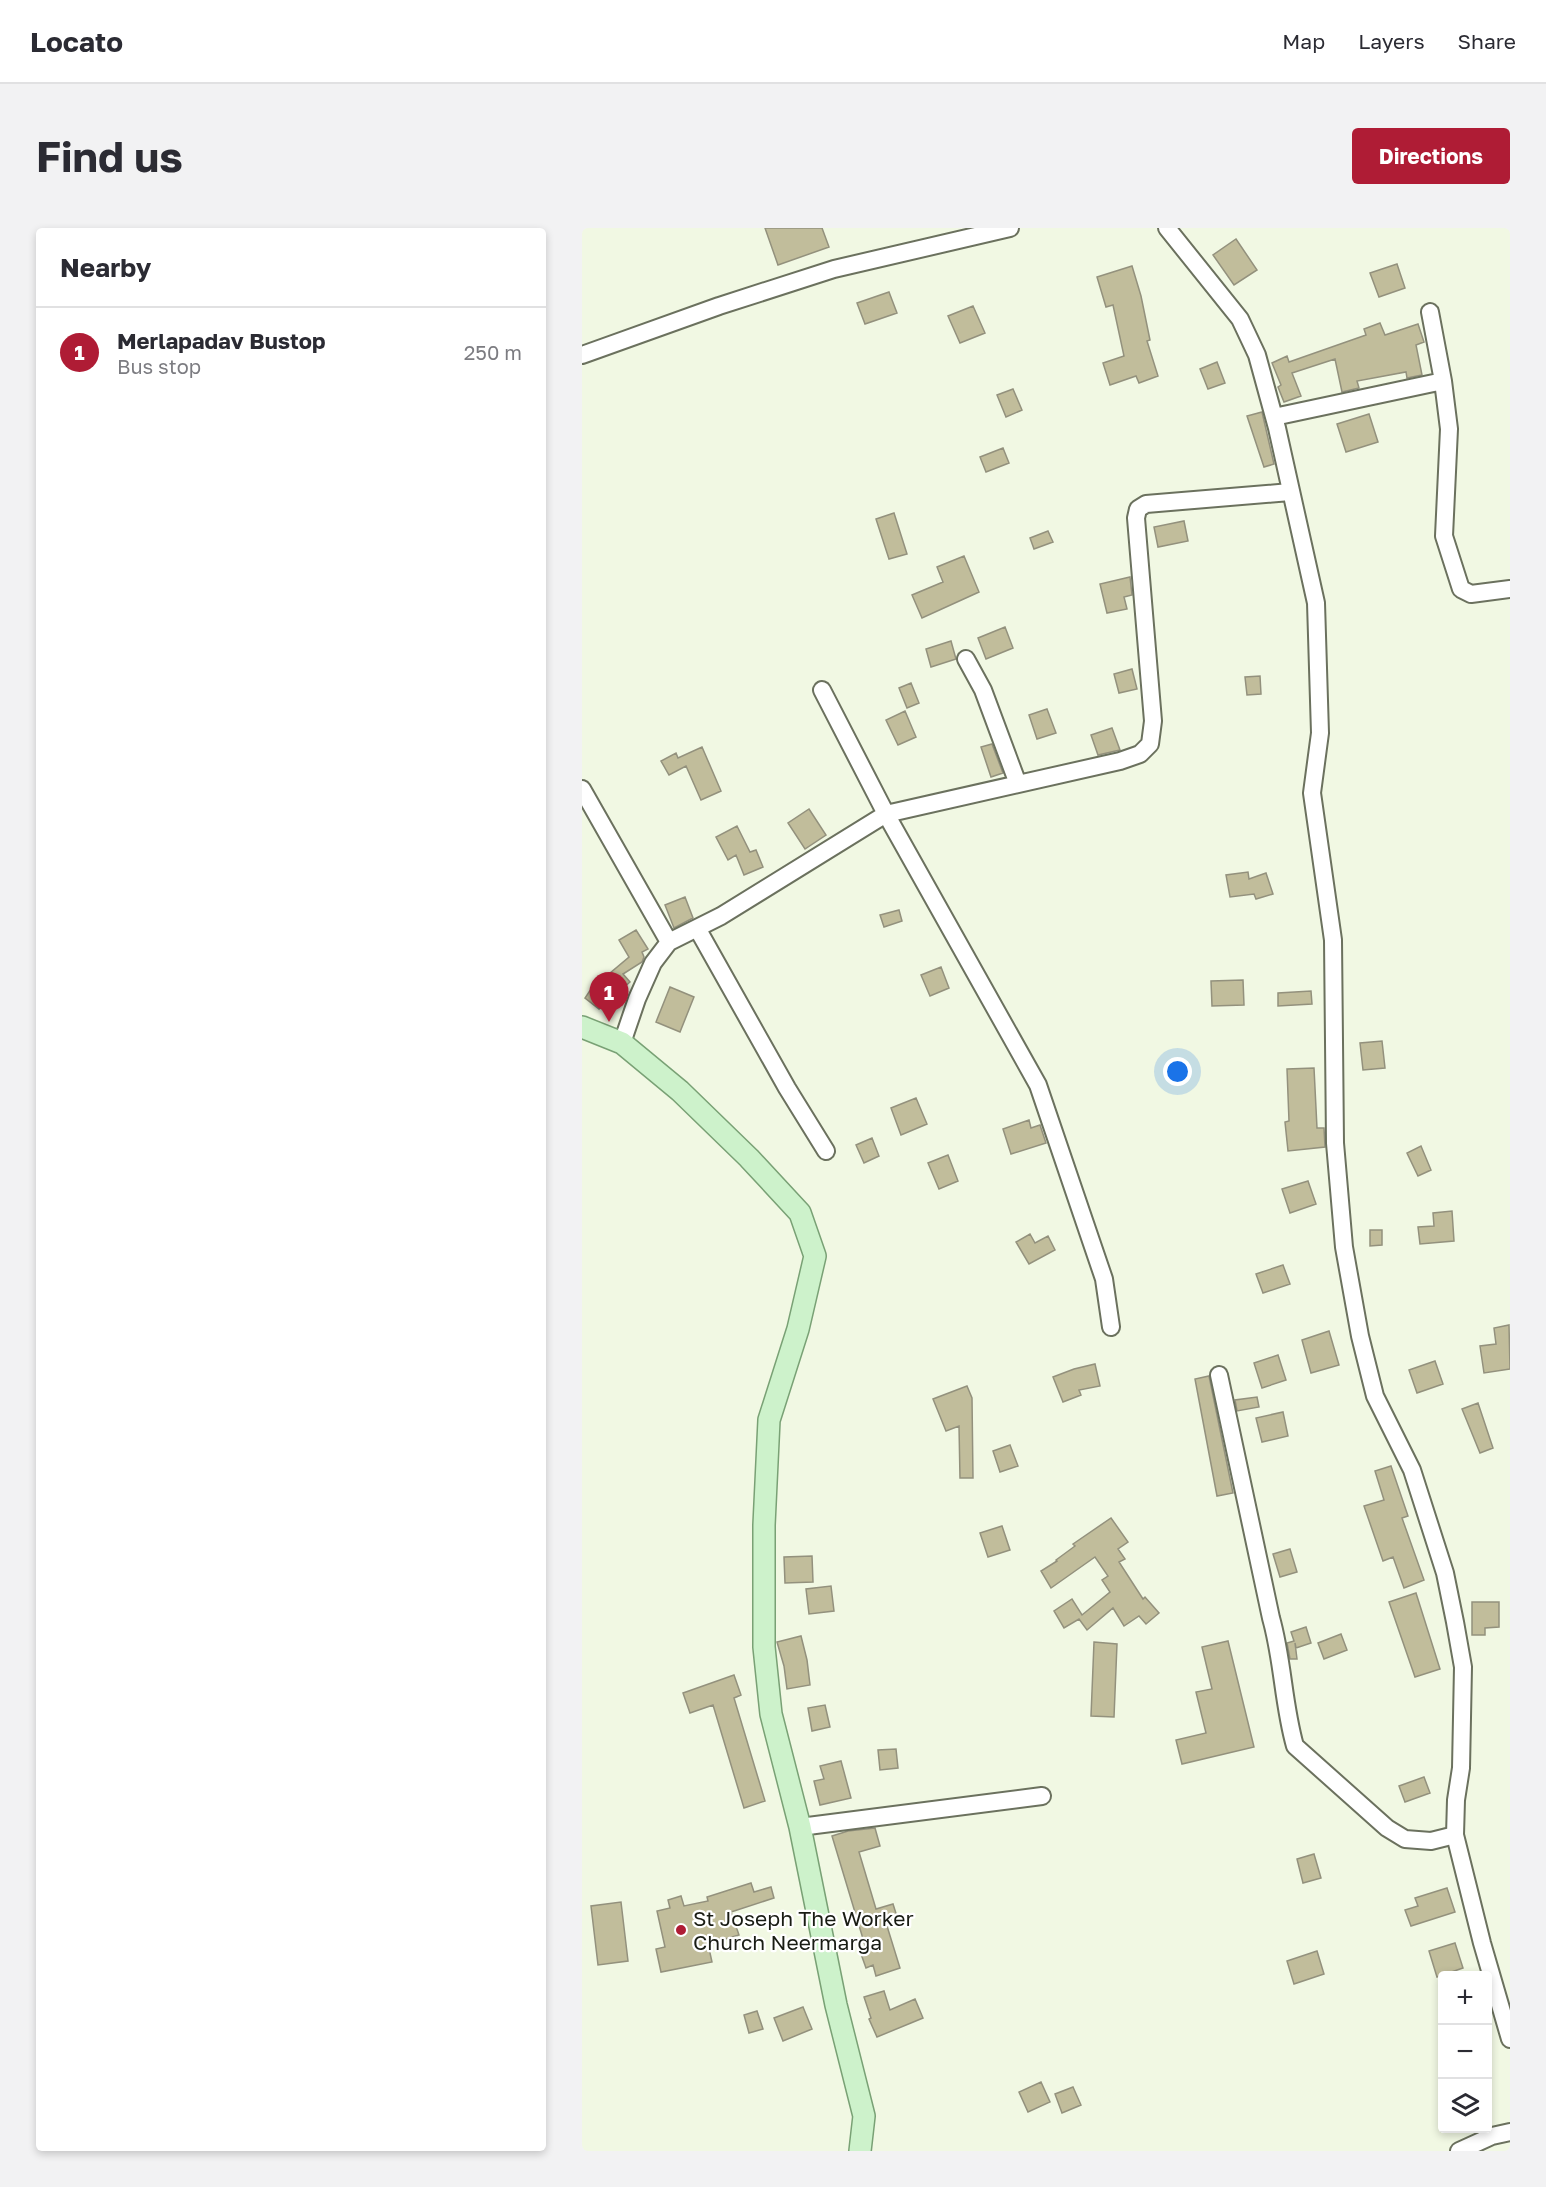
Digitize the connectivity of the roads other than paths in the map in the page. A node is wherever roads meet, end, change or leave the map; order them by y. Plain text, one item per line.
1 (1010, 228) edge
2 (1167, 228) edge
3 (1430, 312) dead end
4 (582, 355) edge
5 (1443, 381) junction
6 (1274, 417) junction
7 (1290, 492) junction
8 (1510, 589) edge
9 (966, 659) dead end
10 (822, 690) dead end
11 (1018, 784) junction
12 (582, 789) edge
13 (886, 814) junction
14 (697, 928) junction
15 (669, 942) junction
16 (582, 1028) edge
17 (622, 1043) junction
18 (826, 1151) dead end
19 (1111, 1327) dead end
20 (1219, 1375) dead end
21 (1042, 1796) dead end
22 (800, 1827) junction
23 (1455, 1834) junction
24 (1510, 2039) edge
25 (1510, 2132) edge
26 (860, 2151) edge
27 (1459, 2151) edge

1 - 4 street
2 - 6 street
3 - 5 street
5 - 6 street
5 - 8 street
6 - 7 street
7 - 11 street
7 - 23 street
9 - 11 street
10 - 13 street
11 - 13 street
12 - 15 street
13 - 14 street
13 - 19 street
14 - 15 street
14 - 18 street
15 - 17 street
16 - 17 main road
17 - 22 main road
20 - 23 street
21 - 22 street
22 - 26 main road
23 - 24 street
25 - 27 street

